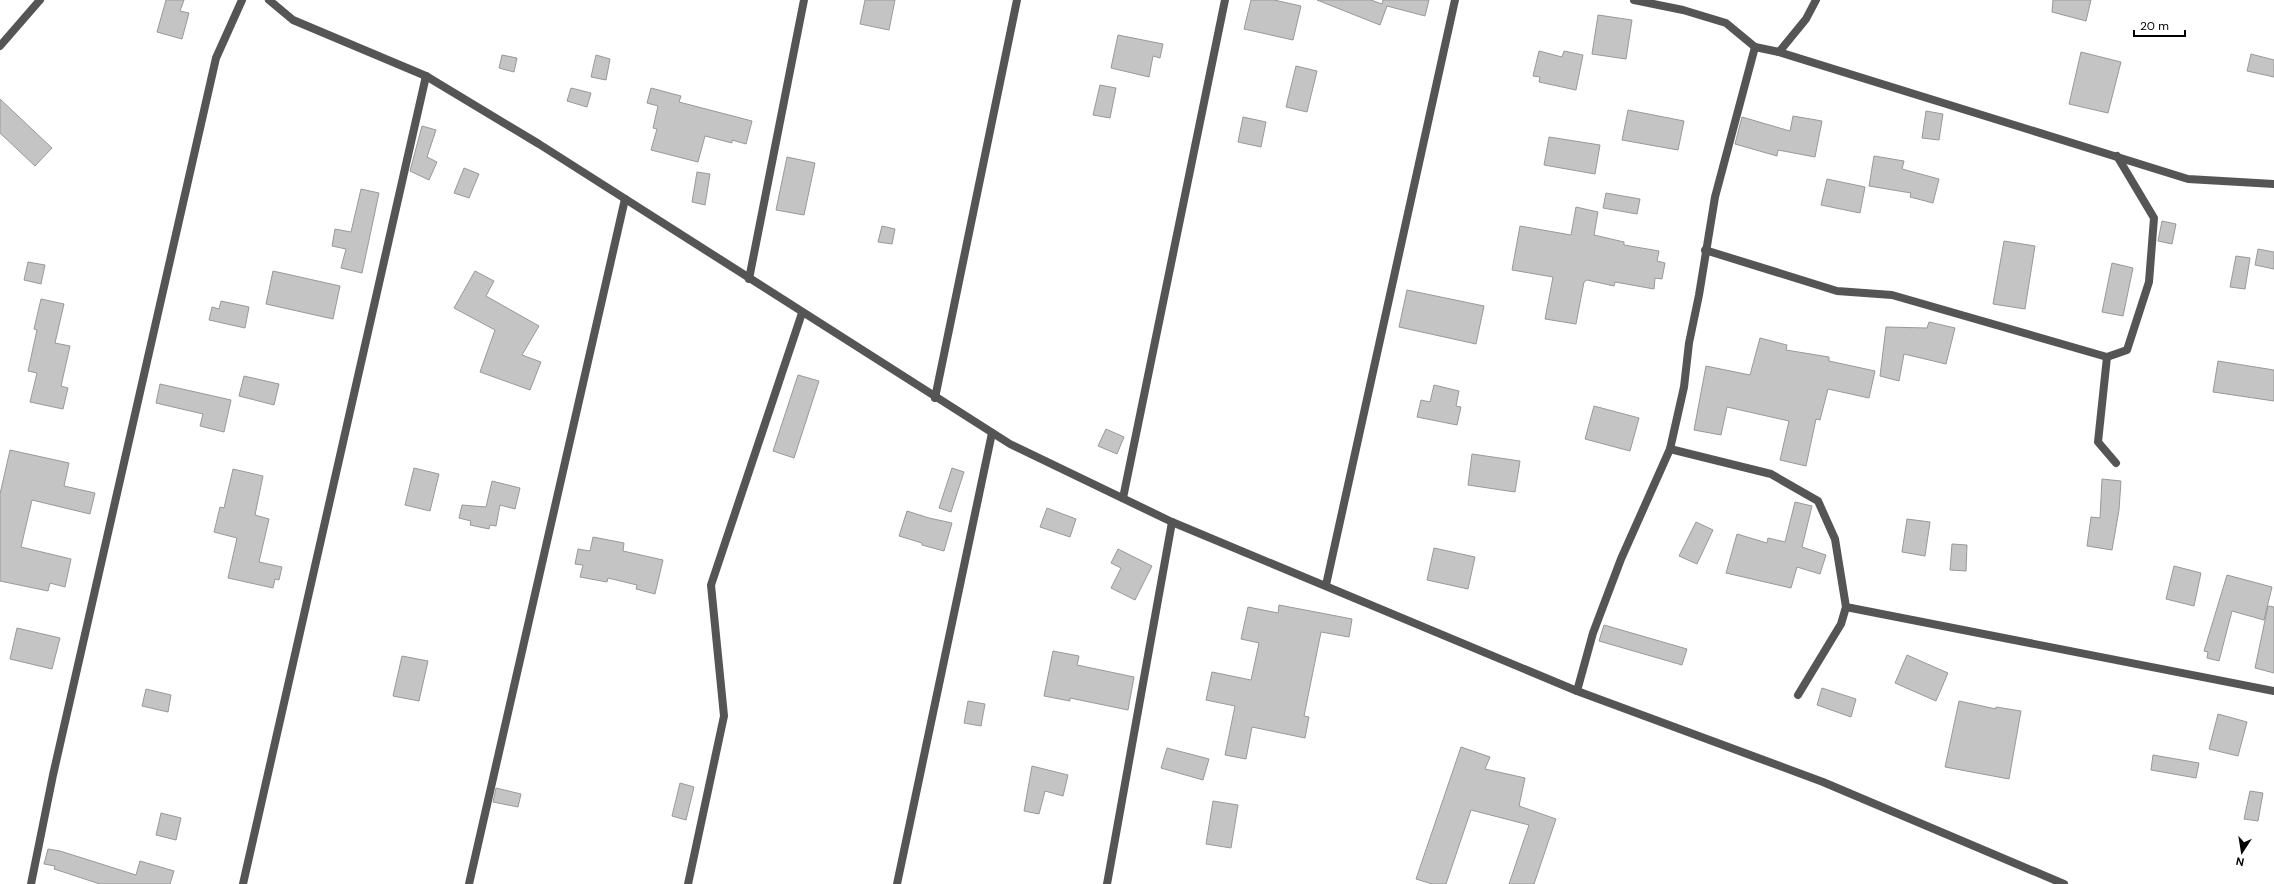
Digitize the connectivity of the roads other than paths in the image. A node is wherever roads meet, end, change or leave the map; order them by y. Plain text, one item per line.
1 (40, 0) edge
2 (242, 0) edge
3 (269, 0) edge
4 (804, 0) edge
5 (1017, 0) edge
6 (1225, 0) edge
7 (1455, 0) edge
8 (1634, 0) edge
9 (1816, 0) edge
10 (0, 46) edge
11 (1755, 47) junction
12 (1779, 52) junction
13 (426, 76) junction
14 (2118, 156) junction
15 (2274, 184) edge
16 (625, 200) junction
17 (1705, 250) junction
18 (749, 279) junction
19 (802, 313) junction
20 (2107, 357) junction
21 (935, 398) junction
22 (992, 433) junction
23 (1670, 449) junction
24 (2116, 463) dead end
25 (1123, 498) junction
26 (1172, 522) junction
27 (1326, 585) junction
28 (1846, 607) junction
29 (1577, 691) junction
30 (2274, 691) edge
31 (1798, 695) dead end
32 (31, 884) edge
33 (243, 884) edge
34 (469, 884) edge
35 (688, 884) edge
36 (897, 884) edge
37 (1107, 884) edge
38 (2064, 884) edge

1 - 10 street
2 - 32 street
3 - 13 street
4 - 18 street
5 - 21 street
6 - 25 street
7 - 27 street
8 - 11 street
9 - 12 street
11 - 12 street
11 - 17 street
12 - 14 street
13 - 16 street
13 - 33 street
14 - 15 street
14 - 20 street
16 - 18 street
16 - 34 street
17 - 20 street
17 - 23 street
18 - 19 street
19 - 21 street
19 - 35 street
20 - 24 street
21 - 22 street
22 - 25 street
22 - 36 street
23 - 28 street
23 - 29 street
25 - 26 street
26 - 27 street
26 - 37 street
27 - 29 street
28 - 30 street
28 - 31 street
29 - 38 street

